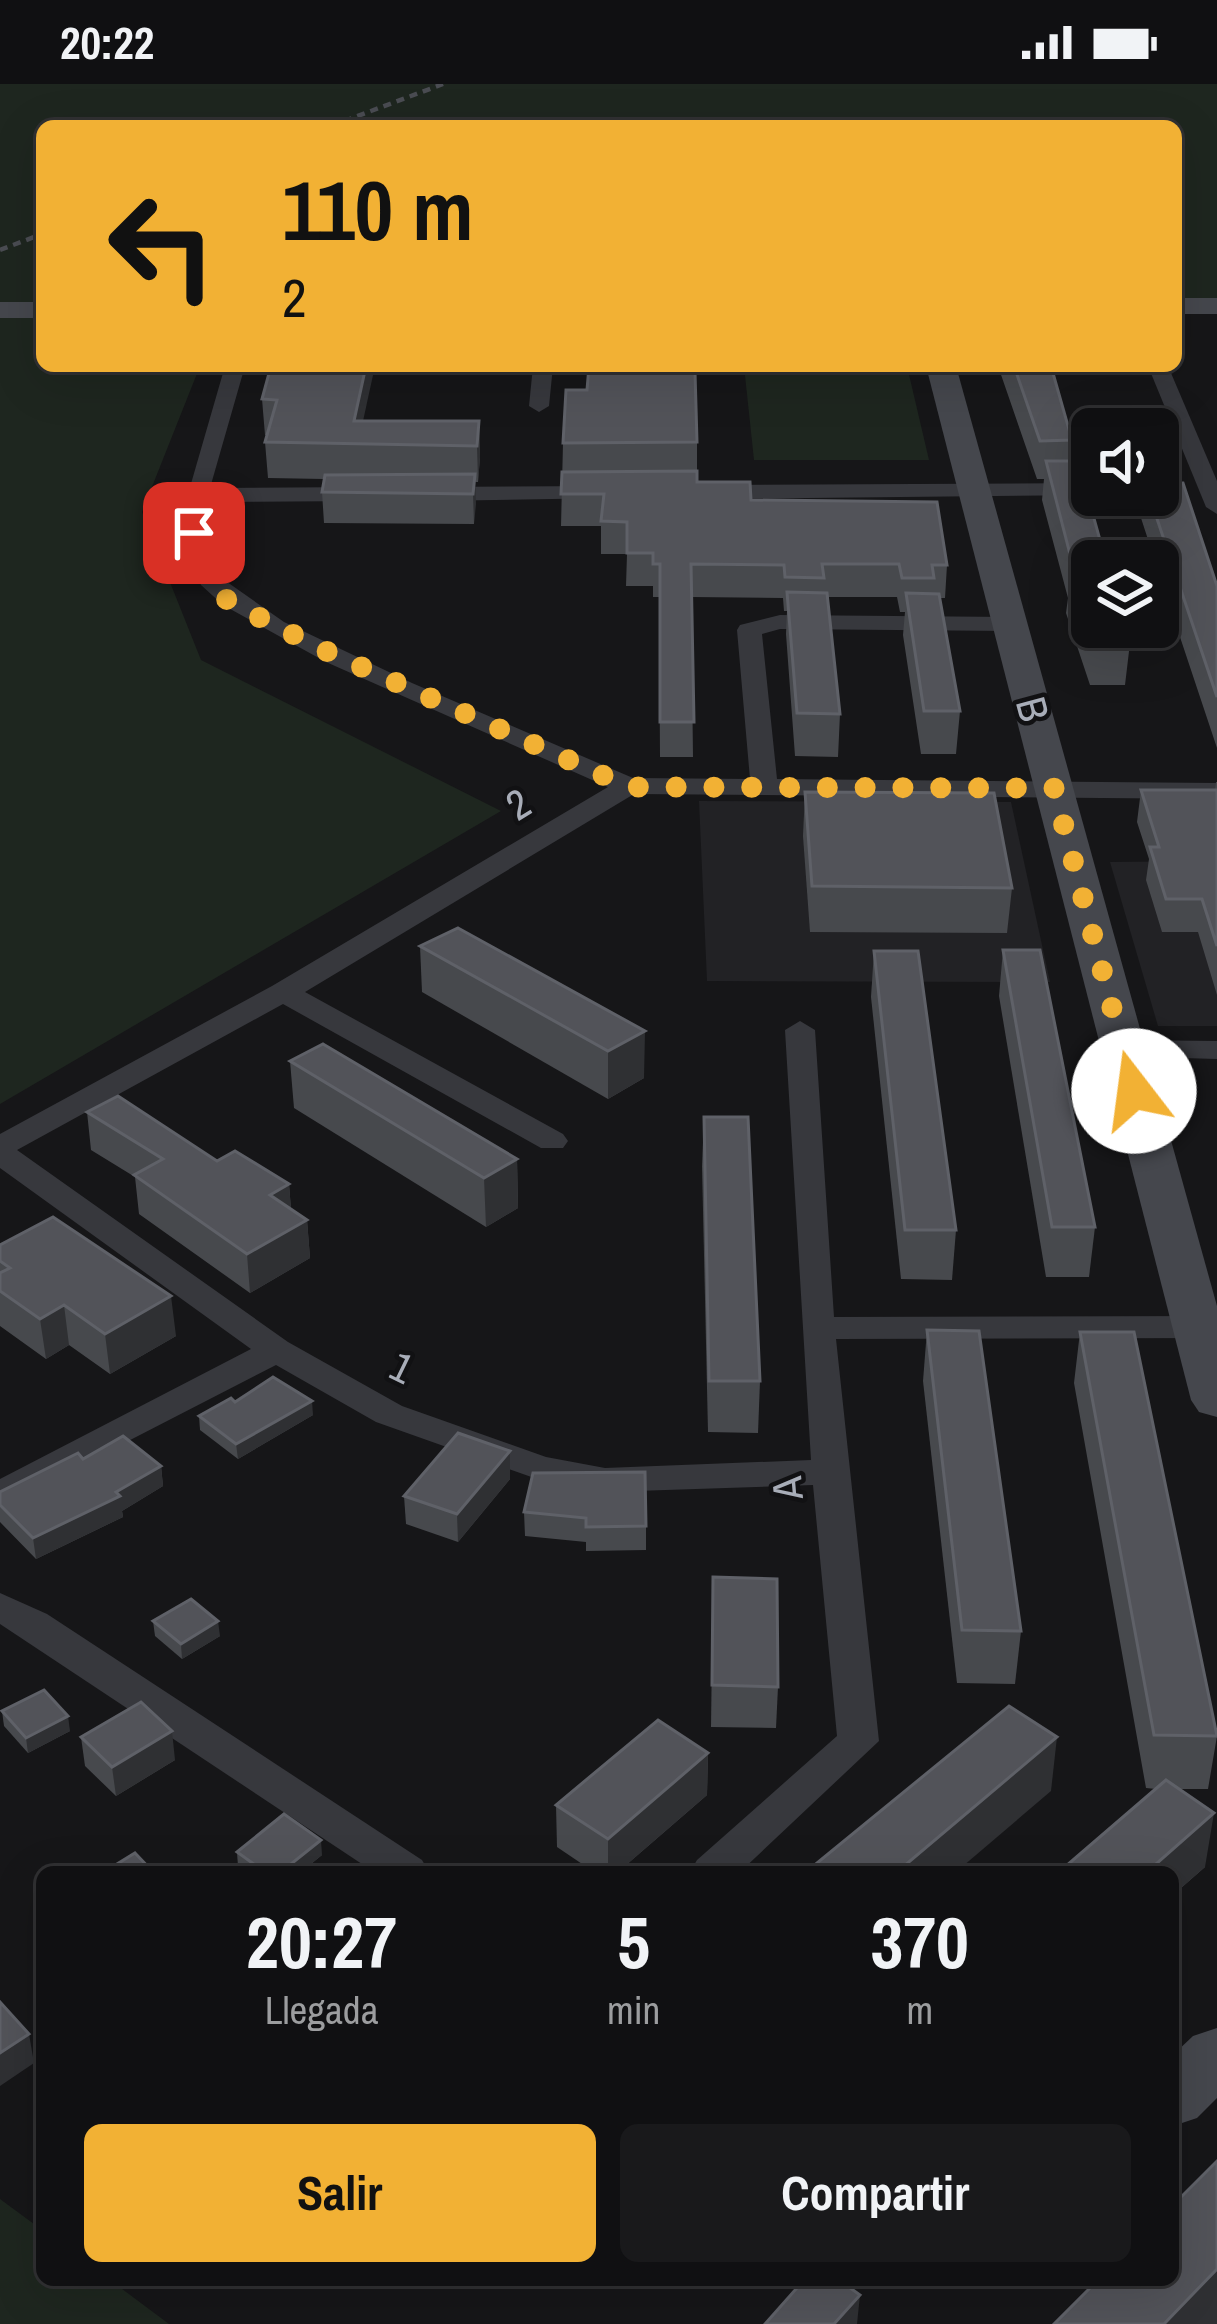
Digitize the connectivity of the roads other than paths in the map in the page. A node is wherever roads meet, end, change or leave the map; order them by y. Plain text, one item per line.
1 (1182, 306) edge
2 (1217, 306) edge
3 (0, 310) edge
4 (36, 310) edge
5 (233, 372) edge
6 (542, 372) edge
7 (943, 372) edge
8 (1160, 372) edge
9 (539, 406) dead end
10 (975, 490) junction
11 (1071, 490) edge
12 (695, 492) edge
13 (626, 493) edge
14 (199, 495) junction
15 (1206, 496) edge
16 (1010, 624) junction
17 (764, 784) junction
18 (629, 787) junction
19 (1054, 788) junction
20 (1217, 791) edge
21 (284, 992) junction
22 (800, 1030) dead end
23 (1123, 1049) junction
24 (1217, 1050) edge
25 (552, 1141) dead end
26 (0, 1150) edge
27 (1207, 1327) edge
28 (820, 1328) junction
29 (276, 1350) junction
30 (1217, 1400) edge
31 (830, 1472) junction
32 (0, 1495) edge
33 (0, 1607) edge
34 (398, 1866) edge
35 (719, 1866) edge
36 (1217, 2055) edge
37 (1179, 2092) edge

1 - 2 street
3 - 4 street
5 - 14 street
6 - 9 street
7 - 10 street, B
8 - 15 street
10 - 11 street
10 - 12 street
10 - 16 street, B
13 - 14 street
14 - 18 street
16 - 17 street
16 - 19 street, B
17 - 18 street, 2
17 - 19 street, 2
18 - 21 street, 2
19 - 20 street, 2
19 - 23 street, B
21 - 25 street
21 - 26 street, 2
22 - 28 street, A
23 - 24 street
23 - 27 street, B
26 - 29 street, 1
27 - 28 street
27 - 30 street, B
28 - 31 street, A
29 - 31 street, 1
29 - 32 street
31 - 35 street, A
33 - 34 street
36 - 37 street

